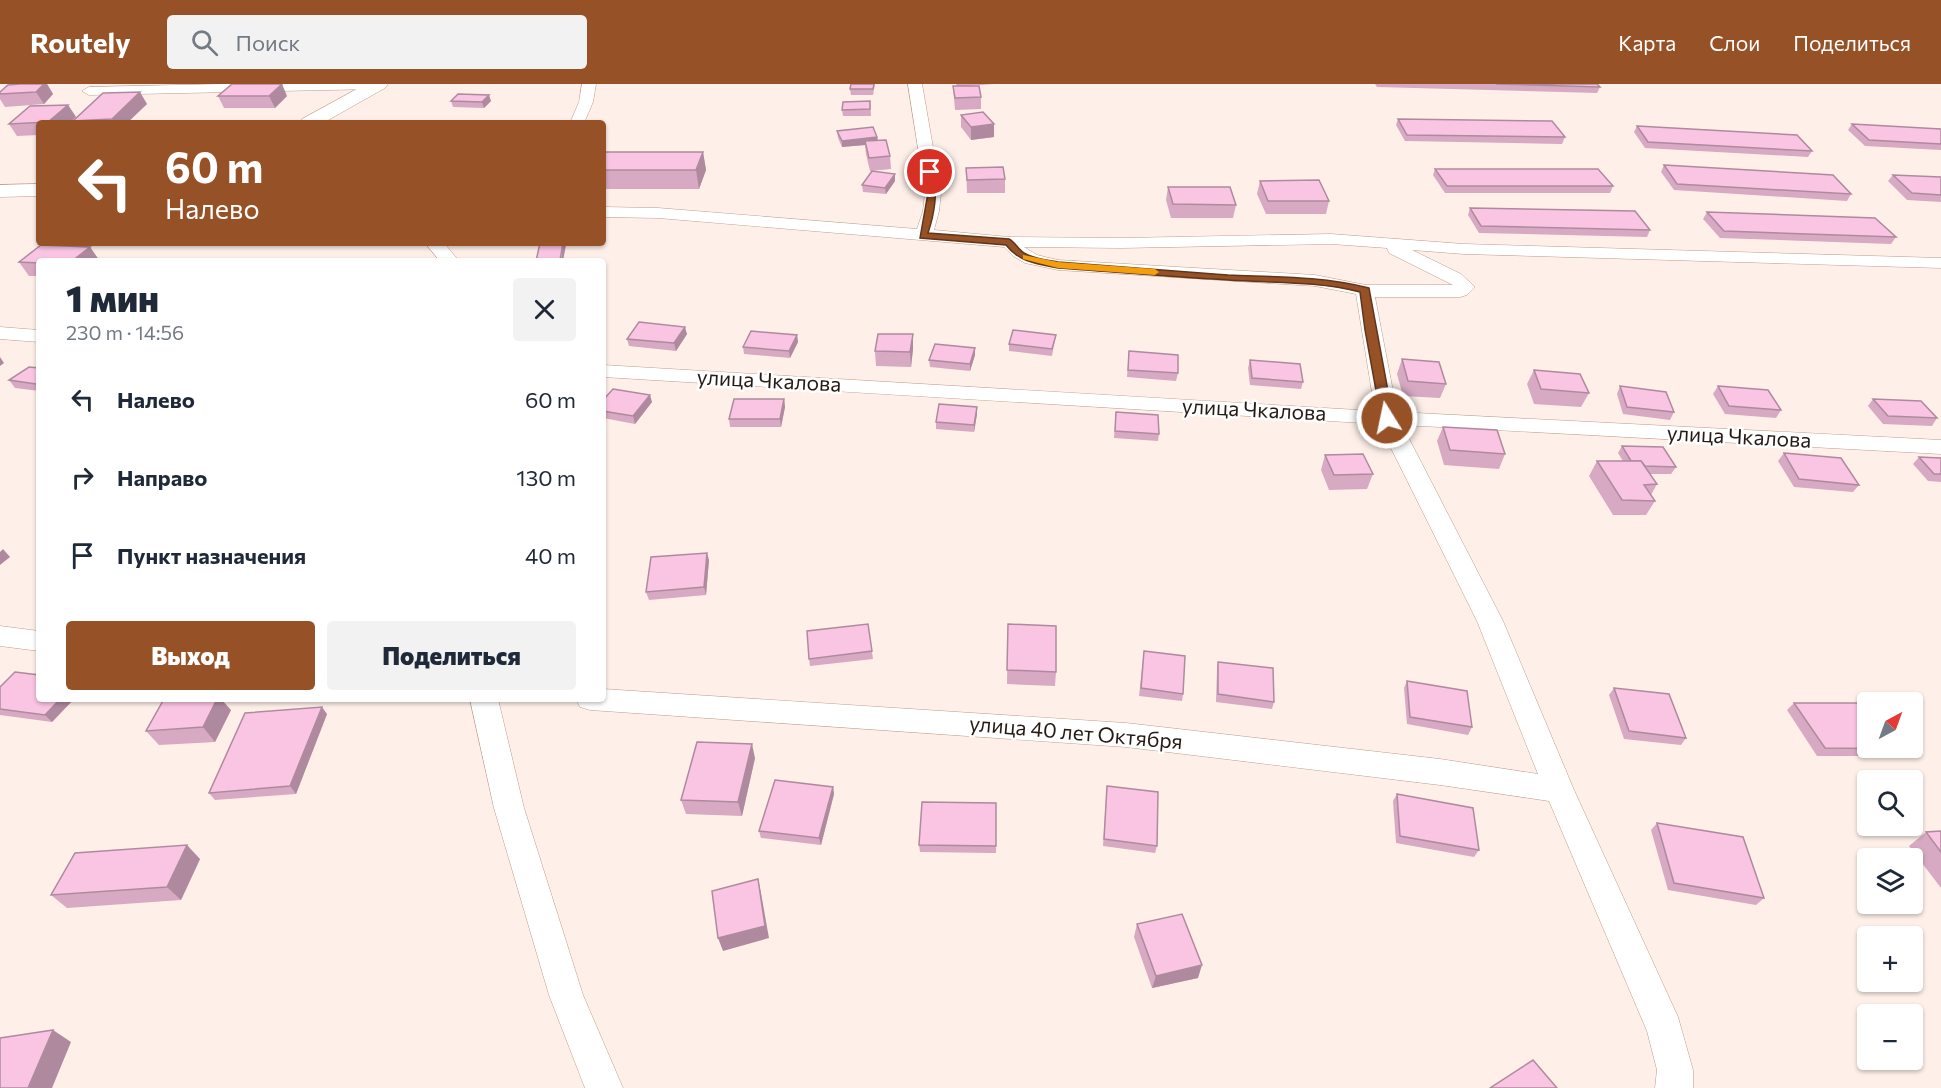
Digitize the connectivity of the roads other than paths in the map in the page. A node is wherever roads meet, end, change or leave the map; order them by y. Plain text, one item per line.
1 (589, 84) edge
2 (915, 84) edge
3 (378, 85) edge
4 (89, 91) dead end
5 (315, 120) edge
6 (578, 120) edge
7 (36, 190) edge
8 (0, 191) edge
9 (606, 212) edge
10 (923, 236) junction
11 (1009, 242) junction
12 (1387, 244) junction
13 (437, 246) edge
14 (447, 258) edge
15 (1941, 263) edge
16 (1365, 291) junction
17 (0, 333) edge
18 (36, 336) edge
19 (606, 371) edge
20 (1387, 418) junction
21 (1941, 447) edge
22 (0, 636) edge
23 (36, 642) edge
24 (606, 700) edge
25 (485, 702) edge
26 (1559, 790) junction
27 (604, 1088) edge
28 (1674, 1088) edge

1 - 6 street
2 - 10 street
3 - 4 street
3 - 5 main road
7 - 8 main road
9 - 10 street
10 - 11 street
11 - 12 street
11 - 16 street
12 - 15 street
12 - 16 street
13 - 14 street
16 - 20 street
17 - 18 street
19 - 20 street, улица Чкалова
20 - 21 street, улица Чкалова
20 - 26 street
22 - 23 street
24 - 26 street, улица 40 лет Октября
25 - 27 street
26 - 28 street

